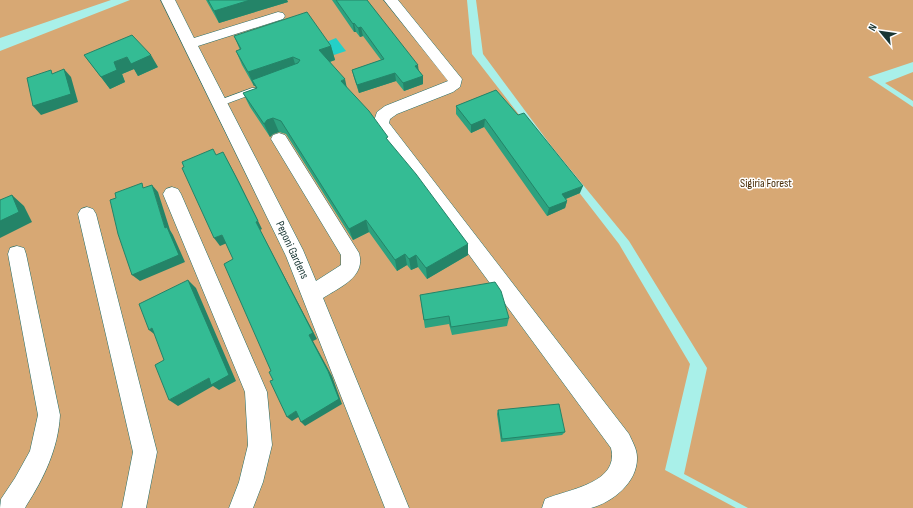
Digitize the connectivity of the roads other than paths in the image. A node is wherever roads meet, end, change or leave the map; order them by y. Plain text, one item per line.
1 (168, 0) edge
2 (391, 0) edge
3 (278, 16) dead end
4 (190, 44) junction
5 (264, 87) edge
6 (220, 103) junction
7 (278, 139) dead end
8 (172, 194) dead end
9 (86, 214) dead end
10 (17, 254) dead end
11 (313, 294) junction
12 (10, 508) edge
13 (134, 508) edge
14 (241, 508) edge
15 (397, 508) edge
16 (554, 508) edge

1 - 4 street, Peponi Gardens
2 - 16 street
3 - 4 street
4 - 6 street, Peponi Gardens
5 - 6 lane
6 - 11 street, Peponi Gardens
7 - 11 street
8 - 14 street
9 - 13 street
10 - 12 street
11 - 15 street, Peponi Gardens

